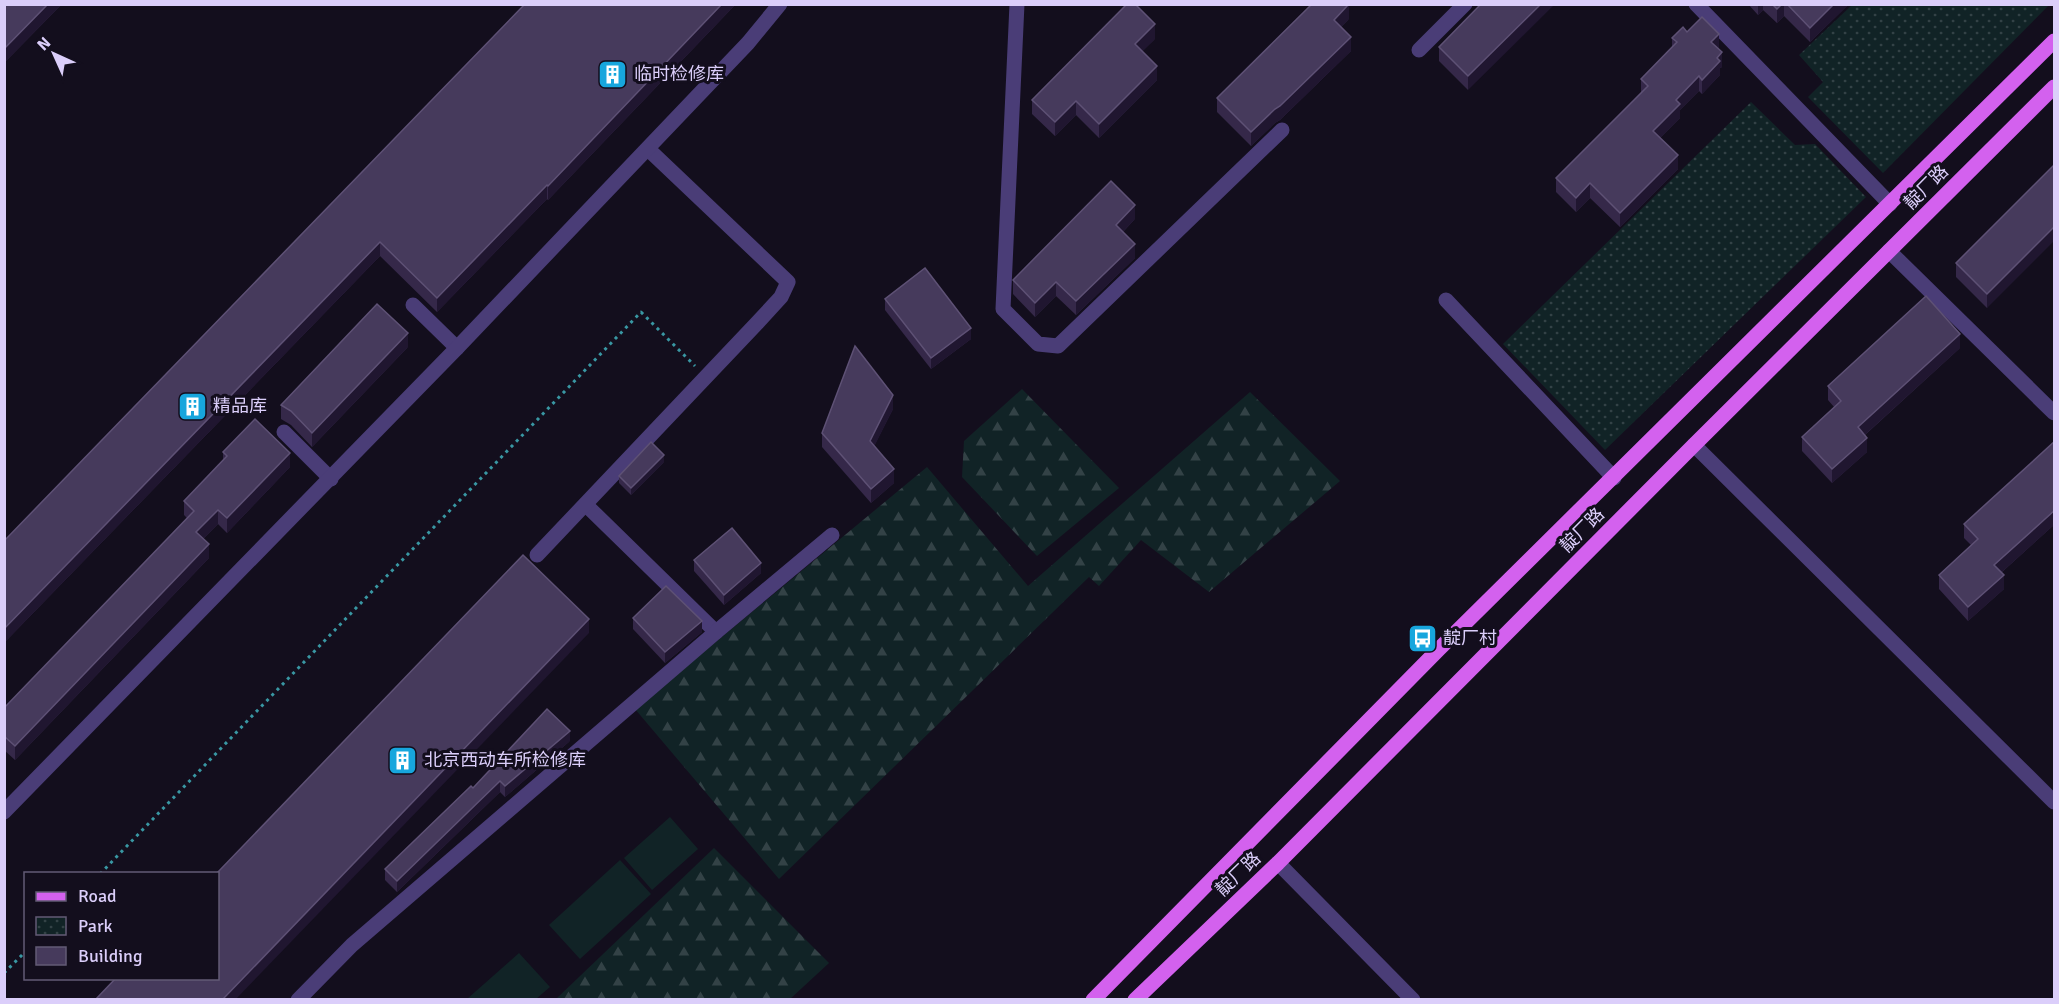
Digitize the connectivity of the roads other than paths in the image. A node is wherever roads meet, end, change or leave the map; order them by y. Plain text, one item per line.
1 (780, 4) edge
2 (1017, 4) edge
3 (1465, 4) edge
4 (1696, 4) edge
5 (2055, 41) edge
6 (1419, 50) dead end
7 (2055, 87) edge
8 (1282, 130) dead end
9 (648, 149) junction
10 (1890, 204) junction
11 (1889, 250) junction
12 (1446, 300) dead end
13 (413, 304) dead end
14 (457, 348) junction
15 (2055, 413) edge
16 (284, 432) dead end
17 (1694, 445) junction
18 (330, 478) junction
19 (1614, 478) junction
20 (586, 505) junction
21 (832, 535) dead end
22 (537, 555) dead end
23 (716, 632) junction
24 (2055, 802) edge
25 (4, 812) edge
26 (1278, 863) junction
27 (298, 999) edge
28 (1093, 999) edge
29 (1136, 999) edge
30 (1413, 999) edge

1 - 9 street
2 - 8 street
3 - 6 street
4 - 10 street
5 - 10 main road
7 - 11 main road, 靛厂路
9 - 14 street
9 - 20 street
10 - 19 main road
11 - 15 street
11 - 17 main road, 靛厂路
12 - 19 street
13 - 14 street
14 - 18 street
16 - 18 street
17 - 24 street
17 - 26 main road, 靛厂路
18 - 25 street
19 - 28 main road
20 - 22 street
20 - 23 street
21 - 23 street
23 - 27 street
26 - 29 main road, 靛厂路
26 - 30 street

